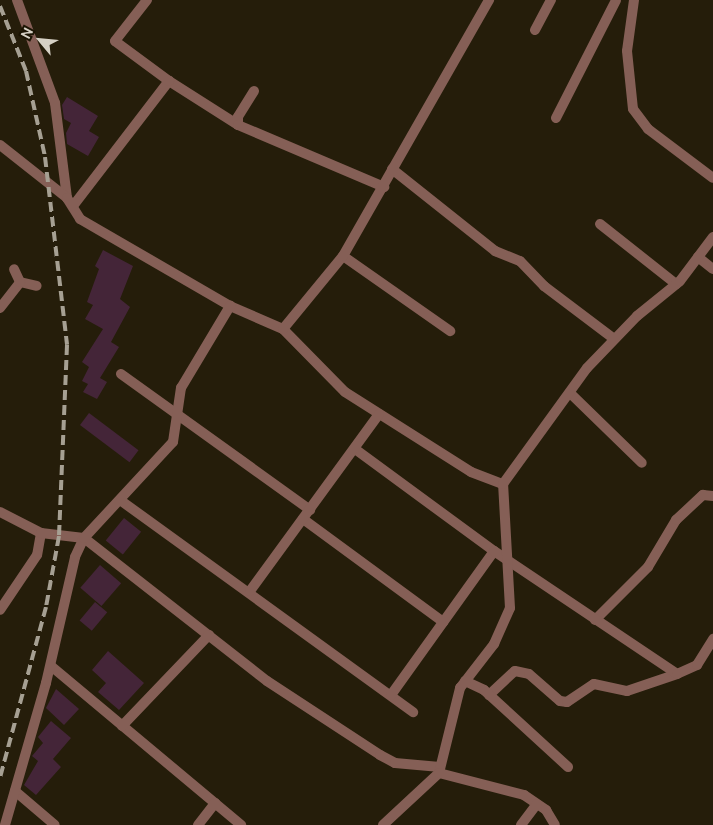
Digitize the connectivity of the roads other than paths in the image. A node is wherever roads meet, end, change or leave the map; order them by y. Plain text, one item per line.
1 (17, 0) edge
2 (146, 0) edge
3 (551, 0) edge
4 (616, 0) edge
5 (634, 0) edge
6 (486, 1) edge
7 (535, 30) dead end
8 (169, 81) junction
9 (254, 91) dead end
10 (556, 118) dead end
11 (238, 124) junction
12 (0, 145) edge
13 (392, 169) junction
14 (713, 178) edge
15 (384, 187) junction
16 (70, 202) junction
17 (600, 224) dead end
18 (713, 237) edge
19 (343, 256) junction
20 (698, 257) junction
21 (14, 269) dead end
22 (713, 269) edge
23 (20, 282) junction
24 (676, 284) junction
25 (36, 286) dead end
26 (230, 306) junction
27 (0, 308) edge
28 (283, 329) junction
29 (450, 332) dead end
30 (614, 339) junction
31 (121, 374) dead end
32 (570, 392) junction
33 (379, 414) junction
34 (180, 417) junction
35 (355, 449) junction
36 (642, 463) dead end
37 (503, 484) junction
38 (713, 496) edge
39 (120, 500) junction
40 (310, 510) junction
41 (0, 512) edge
42 (303, 519) junction
43 (41, 533) junction
44 (84, 538) junction
45 (494, 552) junction
46 (506, 560) junction
47 (250, 591) junction
48 (1, 607) edge
49 (595, 620) junction
50 (443, 622) junction
51 (209, 635) junction
52 (713, 639) edge
53 (51, 666) junction
54 (677, 674) junction
55 (465, 682) junction
56 (391, 695) junction
57 (489, 695) junction
58 (413, 712) dead end
59 (122, 726) junction
60 (568, 767) dead end
61 (440, 770) junction
62 (15, 791) junction
63 (215, 803) junction
64 (537, 804) junction
65 (5, 825) edge
66 (55, 825) edge
67 (198, 825) edge
68 (241, 825) edge
69 (383, 825) edge
70 (521, 825) edge
71 (555, 825) edge

1 - 16 street
2 - 8 street
3 - 7 street
4 - 10 street
5 - 14 street
6 - 13 street
8 - 11 street
8 - 16 street
9 - 11 street
11 - 15 street
12 - 16 street
13 - 15 street
13 - 30 street
15 - 19 street
16 - 26 street
17 - 24 street
18 - 20 street
19 - 28 street
19 - 29 street
20 - 22 street
20 - 24 street
21 - 23 street
23 - 25 street
23 - 27 street
24 - 30 street
26 - 28 street
26 - 34 street
28 - 33 street
30 - 32 street
31 - 34 street
32 - 36 street
32 - 37 street
33 - 35 street
33 - 37 street
34 - 39 street
34 - 40 street
35 - 40 street
35 - 45 street
37 - 46 street
38 - 49 street
39 - 44 street
39 - 47 street
40 - 42 street
41 - 43 street
42 - 47 street
42 - 50 street
43 - 44 street
43 - 48 street
44 - 51 street
44 - 53 street
45 - 46 street
45 - 50 street
46 - 49 street
46 - 55 street
47 - 56 street
49 - 54 street
50 - 56 street
51 - 59 street
51 - 61 street
52 - 54 street
53 - 59 street
53 - 62 street
54 - 57 street
55 - 57 street
55 - 61 street
56 - 58 street
57 - 60 street
59 - 63 street
61 - 64 street
61 - 69 street
62 - 65 street
62 - 66 street
63 - 67 street
63 - 68 street
64 - 70 street
64 - 71 street

